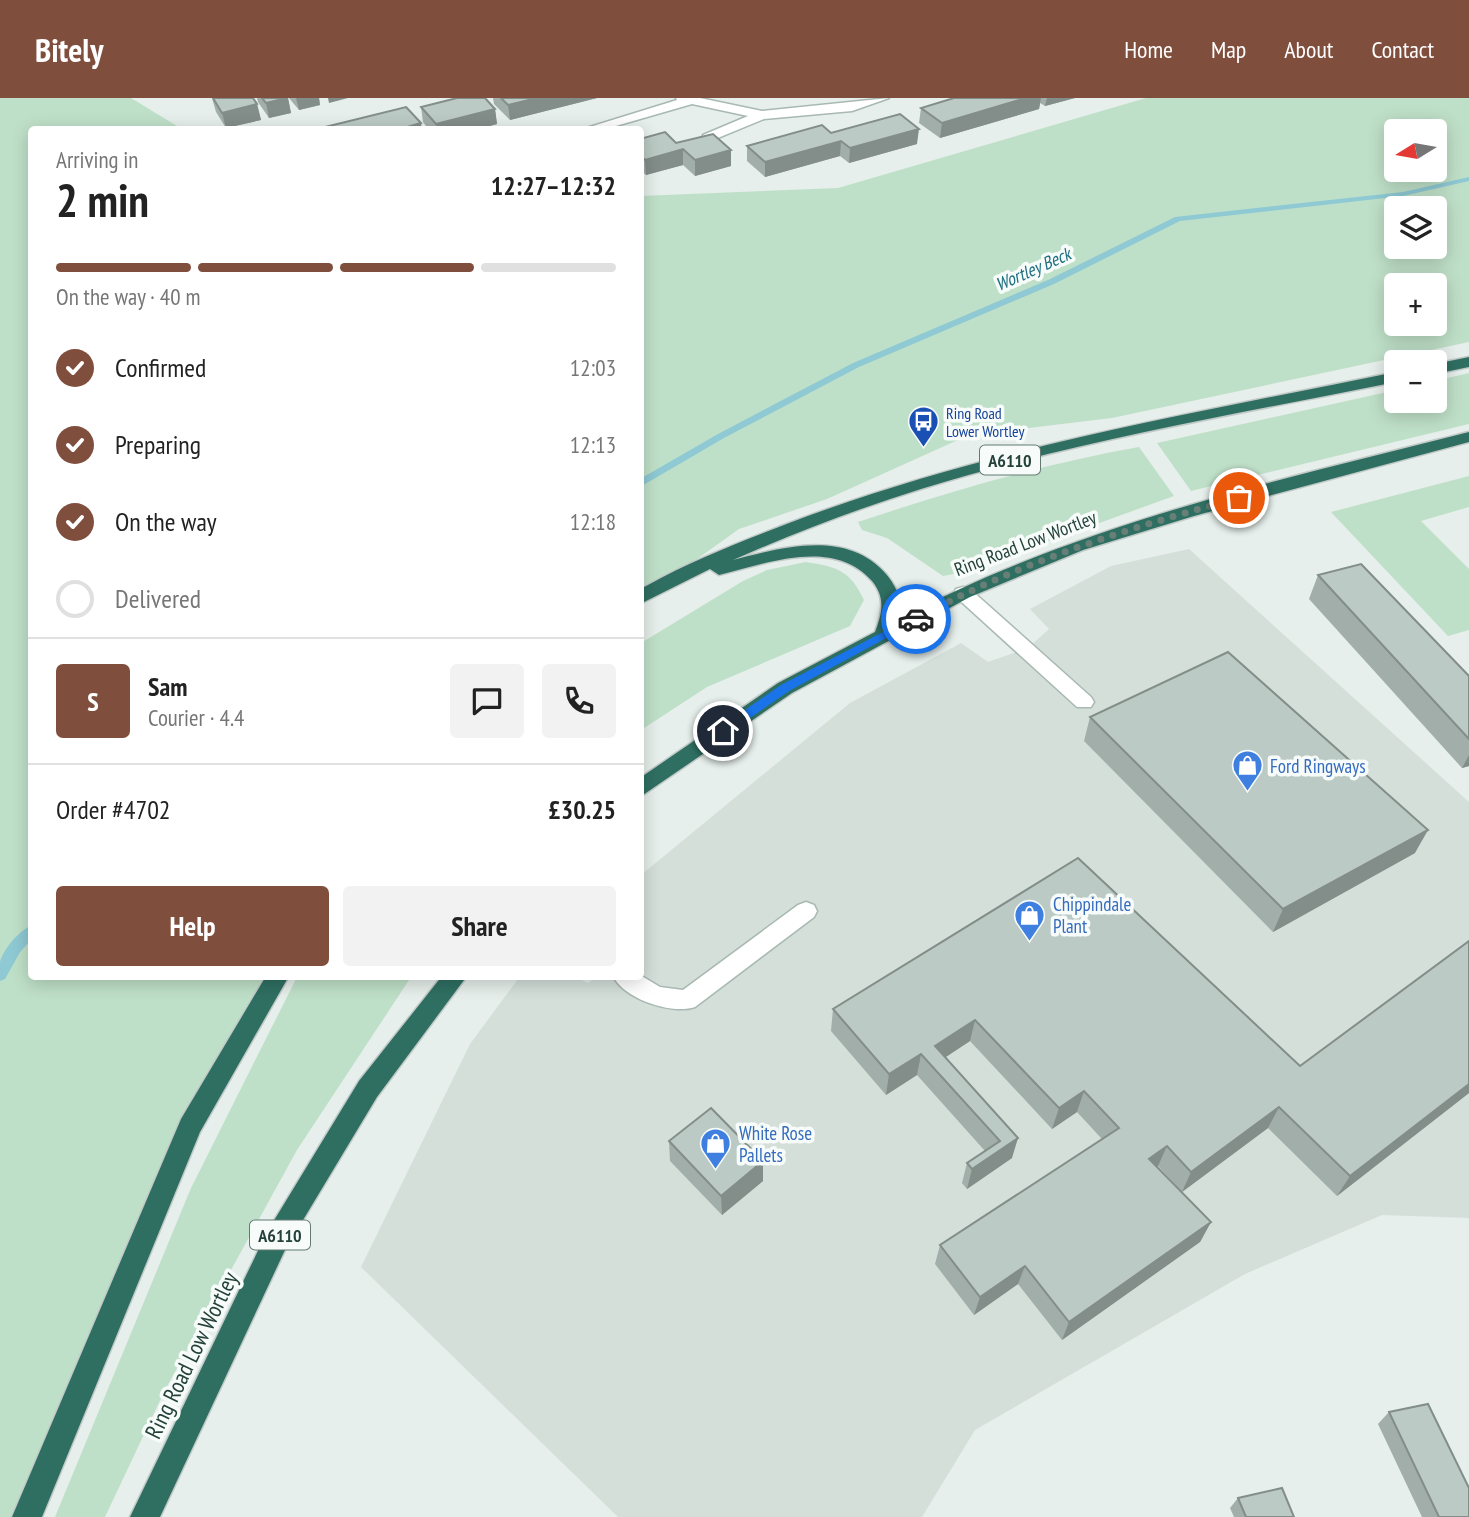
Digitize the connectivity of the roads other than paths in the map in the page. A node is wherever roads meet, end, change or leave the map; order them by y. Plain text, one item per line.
1 (883, 98) edge
2 (685, 99) edge
3 (762, 116) junction
4 (599, 126) edge
5 (708, 138) edge
6 (1469, 362) edge
7 (1447, 367) edge
8 (1384, 379) edge
9 (1469, 437) edge
10 (666, 582) junction
11 (963, 593) junction
12 (644, 596) edge
13 (882, 638) junction
14 (1084, 702) dead end
15 (644, 786) edge
16 (806, 911) dead end
17 (276, 980) edge
18 (453, 980) edge
19 (630, 980) edge
20 (27, 1517) edge
21 (145, 1517) edge

1 - 3 street
2 - 3 street
2 - 4 street
3 - 5 street
6 - 7 highway
8 - 10 highway, A6110
9 - 11 highway, Ring Road Low Wortley
10 - 12 highway, A6110
10 - 13 highway
11 - 13 highway, Ring Road Low Wortley
11 - 14 street
13 - 15 highway, Ring Road Low Wortley
16 - 19 street
17 - 20 highway
18 - 21 highway, Ring Road Low Wortley / A6110

